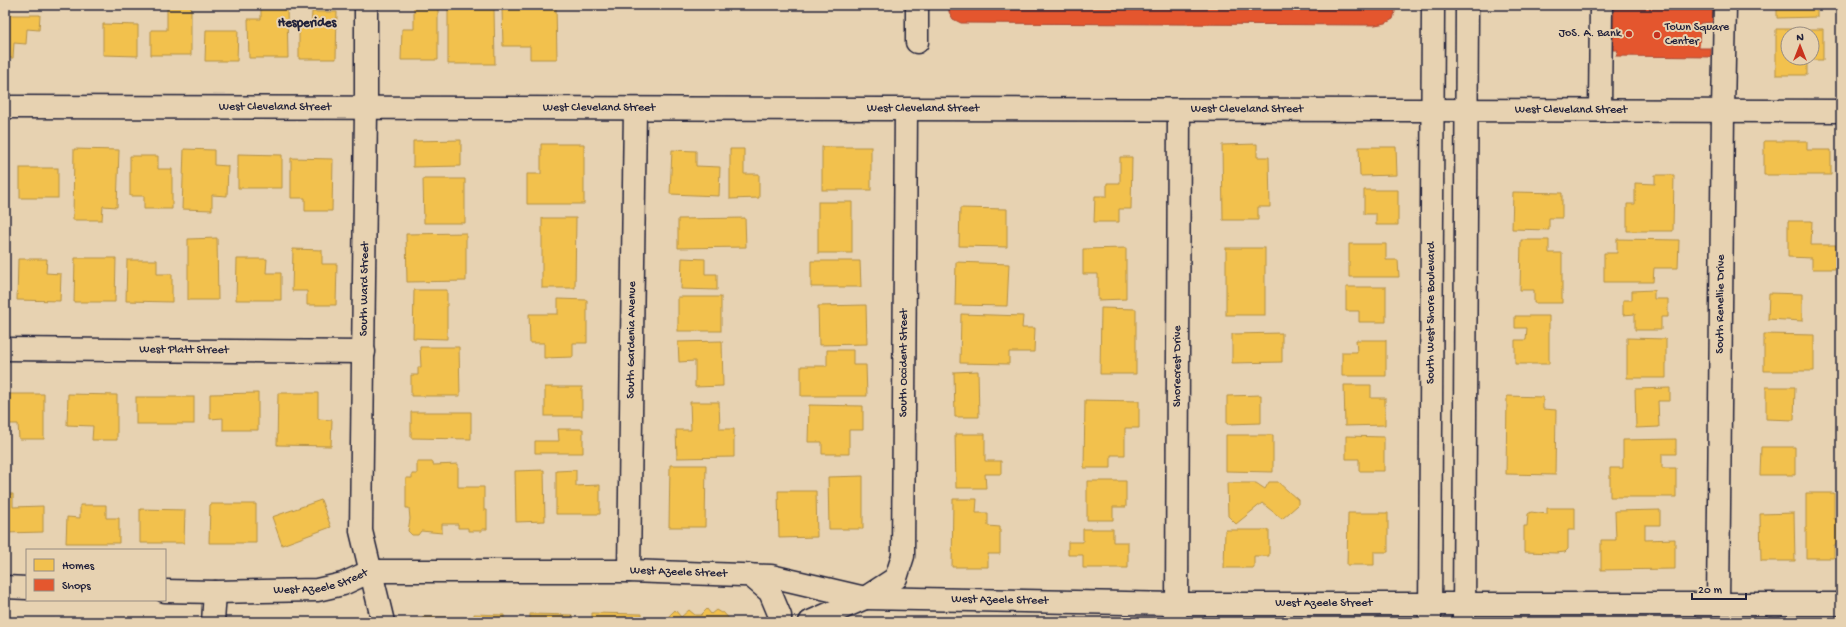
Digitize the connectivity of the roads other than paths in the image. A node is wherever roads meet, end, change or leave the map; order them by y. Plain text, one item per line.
1 (366, 5) edge
2 (916, 5) edge
3 (1433, 5) edge
4 (1467, 5) edge
5 (1601, 5) edge
6 (1726, 5) edge
7 (917, 42) dead end
8 (5, 108) edge
9 (366, 109) junction
10 (635, 109) junction
11 (906, 110) junction
12 (1180, 110) junction
13 (1431, 110) junction
14 (1466, 110) junction
15 (1600, 110) junction
16 (1723, 111) junction
17 (1841, 111) edge
18 (5, 349) edge
19 (364, 352) junction
20 (371, 571) junction
21 (630, 571) junction
22 (750, 575) junction
23 (5, 587) edge
24 (26, 588) edge
25 (166, 591) edge
26 (215, 592) junction
27 (865, 598) junction
28 (1718, 604) junction
29 (1841, 604) edge
30 (1175, 613) edge
31 (1430, 613) edge
32 (1464, 613) edge
33 (213, 622) edge
34 (383, 622) edge
35 (780, 622) edge
36 (810, 622) edge

1 - 9 street, South Ward Street
2 - 7 street
3 - 13 street, South West Shore Boulevard
4 - 14 street
5 - 15 street
6 - 16 street, South Renellie Drive
8 - 9 street, West Cleveland Street
9 - 10 street, West Cleveland Street
9 - 19 street, South Ward Street
10 - 11 street, West Cleveland Street
10 - 21 street, South Gardenia Avenue
11 - 12 street, West Cleveland Street
11 - 27 street, South Occident Street
12 - 13 street, West Cleveland Street
12 - 30 street, Shorecrest Drive
13 - 14 street, West Cleveland Street
13 - 31 street, South West Shore Boulevard
14 - 15 street, West Cleveland Street
14 - 32 street
15 - 16 street, West Cleveland Street
16 - 17 street, West Cleveland Street
16 - 28 street, South Renellie Drive
18 - 19 street, West Platt Street
19 - 20 street, South Ward Street
20 - 21 street, West Azeele Street
20 - 26 street, West Azeele Street
20 - 34 street, South Ward Street
21 - 22 street, West Azeele Street
22 - 27 street, West Azeele Street
22 - 35 street
23 - 24 street
25 - 26 street, West Azeele Street
26 - 33 street
27 - 30 street, West Azeele Street
27 - 36 street, South Occident Street
28 - 29 street, West Azeele Street
28 - 32 street, West Azeele Street
30 - 31 street, West Azeele Street
31 - 32 street, West Azeele Street

